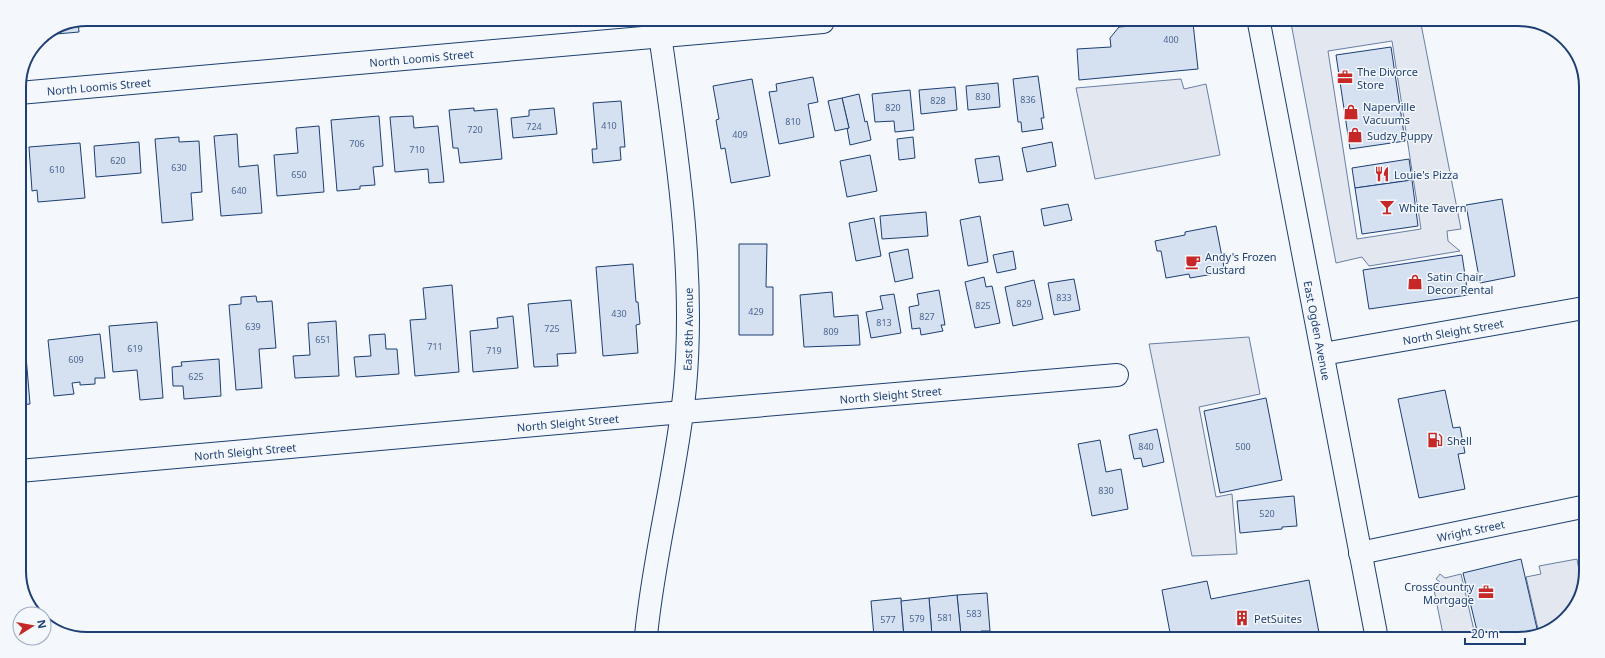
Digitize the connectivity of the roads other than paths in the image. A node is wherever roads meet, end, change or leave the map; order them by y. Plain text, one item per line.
1 (729, 26) edge
2 (1260, 26) edge
3 (659, 29) edge
4 (26, 92) edge
5 (1579, 309) edge
6 (1322, 354) junction
7 (1117, 375) dead end
8 (681, 412) junction
9 (26, 470) edge
10 (1579, 509) edge
11 (1360, 553) junction
12 (646, 632) edge
13 (1375, 632) edge

1 - 3 street, North Loomis Street
2 - 6 street, East Ogden Avenue
3 - 4 street, North Loomis Street
3 - 8 street, East 8th Avenue
5 - 6 street, North Sleight Street
6 - 11 street, East Ogden Avenue
7 - 8 street, North Sleight Street
8 - 9 street, North Sleight Street
8 - 12 street, East 8th Avenue
10 - 11 street, Wright Street
11 - 13 street, East Ogden Avenue

